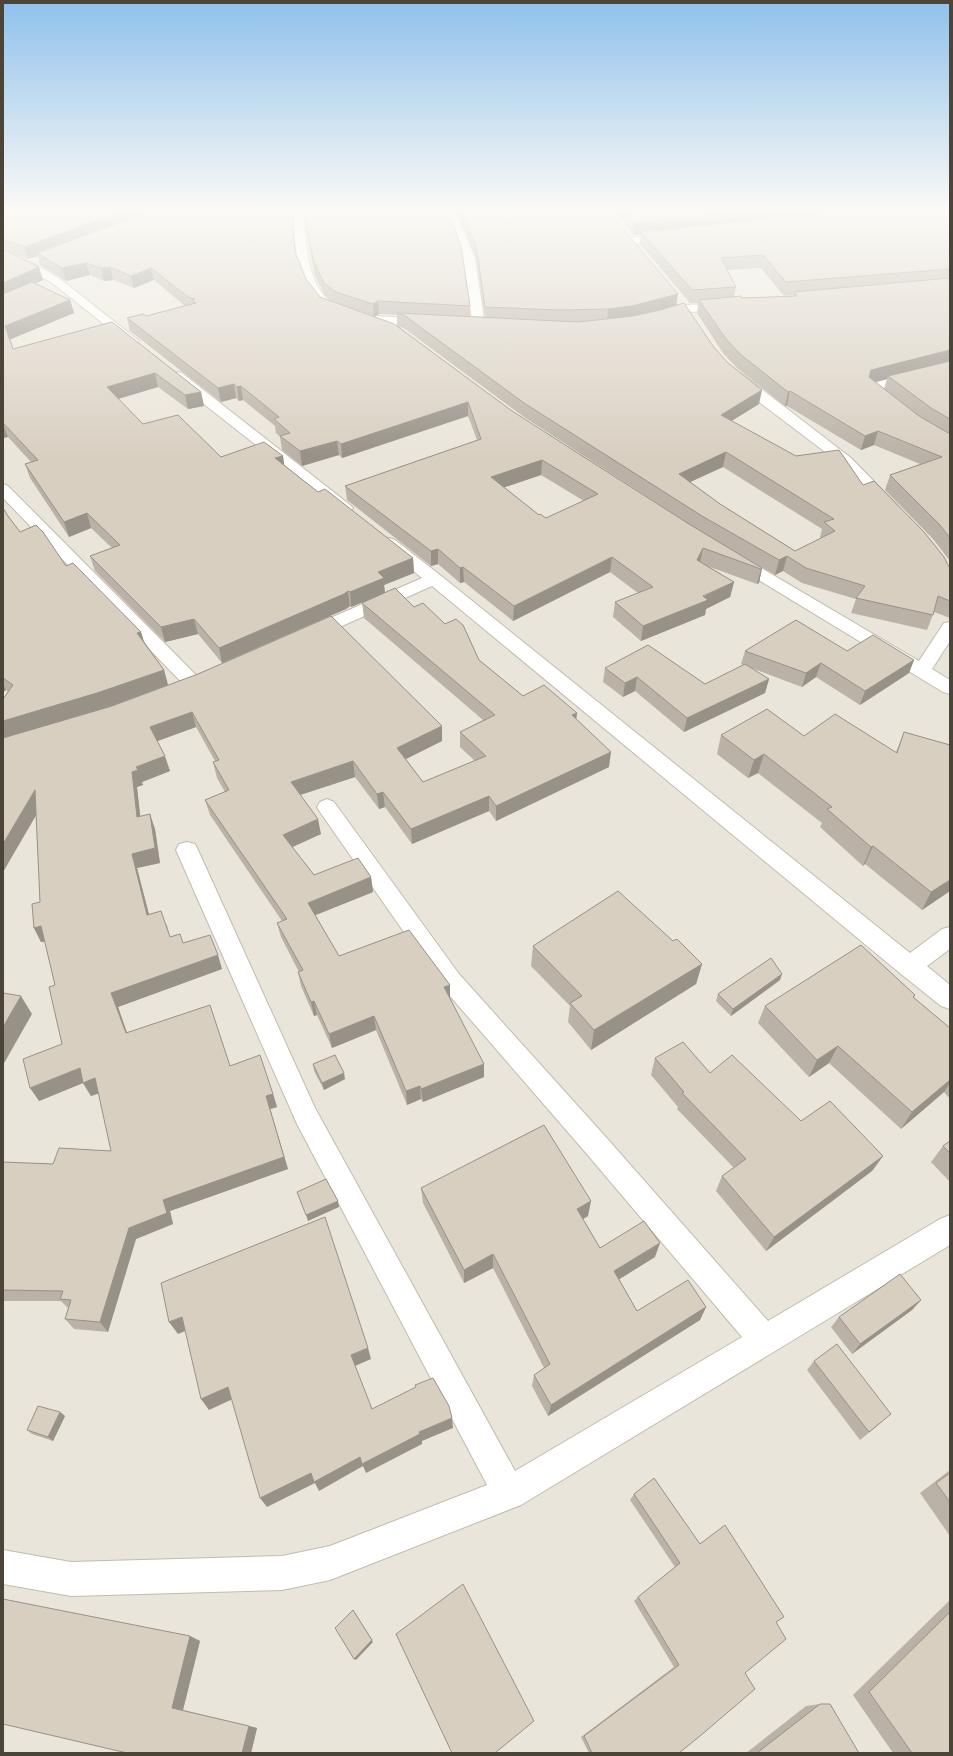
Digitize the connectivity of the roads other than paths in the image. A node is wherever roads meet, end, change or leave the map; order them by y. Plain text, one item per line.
1 (62, 293) edge
2 (316, 293) edge
3 (476, 293) edge
4 (676, 298) edge
5 (739, 306) edge
6 (686, 309) junction
7 (359, 319) junction
8 (650, 320) edge
9 (694, 321) edge
10 (442, 324) edge
11 (464, 325) edge
12 (400, 334) edge
13 (145, 351) edge
14 (163, 365) edge
15 (726, 366) edge
16 (950, 368) edge
17 (903, 413) edge
18 (3, 489) edge
19 (899, 515) edge
20 (360, 520) edge
21 (379, 535) edge
22 (720, 550) edge
23 (434, 579) junction
24 (950, 627) edge
25 (296, 640) edge
26 (922, 670) junction
27 (194, 684) edge
28 (950, 688) edge
29 (326, 807) dead end
30 (187, 850) dead end
31 (950, 936) edge
32 (908, 967) junction
33 (950, 999) edge
34 (950, 1229) edge
35 (764, 1340) junction
36 (509, 1493) junction
37 (3, 1568) edge

1 - 13 street
2 - 7 street
3 - 11 street
4 - 6 street
5 - 6 street
6 - 8 street
6 - 9 street
7 - 10 street
7 - 12 street
14 - 20 street
15 - 19 street
16 - 17 street
18 - 27 street
21 - 23 street
22 - 26 street
23 - 25 street
23 - 32 street
24 - 26 street
26 - 28 street
29 - 35 street
30 - 36 street
31 - 32 street
32 - 33 street
34 - 35 street
35 - 36 street
36 - 37 street

